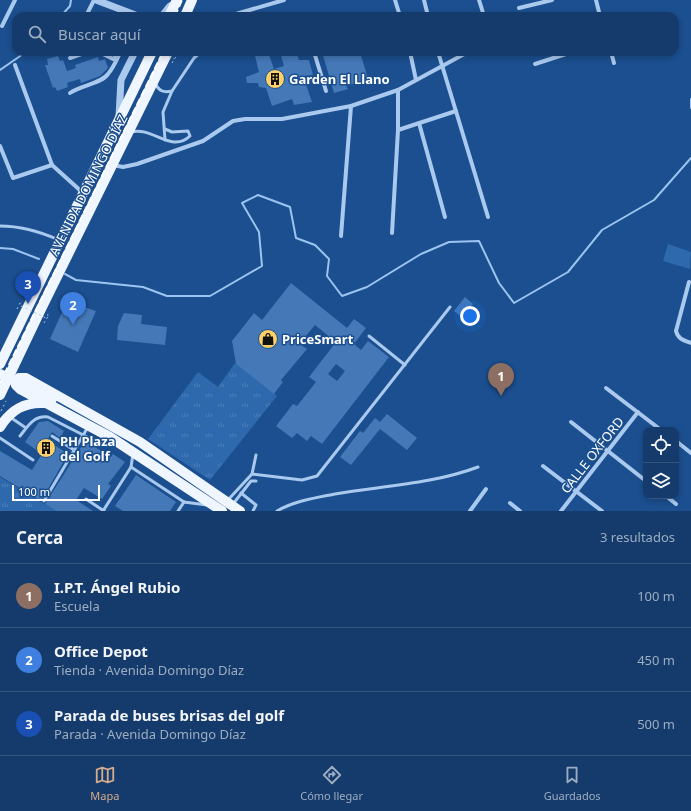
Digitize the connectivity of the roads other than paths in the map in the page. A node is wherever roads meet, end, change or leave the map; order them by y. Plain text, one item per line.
1 (15, 0) edge
2 (95, 0) edge
3 (173, 0) edge
4 (177, 0) edge
5 (192, 0) edge
6 (284, 0) edge
7 (395, 0) edge
8 (424, 0) edge
9 (479, 0) edge
10 (552, 0) edge
11 (596, 0) edge
12 (519, 8) dead end
13 (88, 12) edge
14 (127, 12) edge
15 (165, 12) edge
16 (171, 12) edge
17 (187, 12) edge
18 (243, 12) edge
19 (399, 12) edge
20 (427, 12) edge
21 (483, 12) edge
22 (599, 12) edge
23 (2, 26) dead end
24 (76, 56) edge
25 (107, 56) edge
26 (116, 56) edge
27 (118, 56) edge
28 (133, 56) edge
29 (150, 56) edge
30 (172, 56) edge
31 (196, 56) edge
32 (315, 56) edge
33 (411, 56) edge
34 (439, 56) edge
35 (460, 56) edge
36 (560, 56) edge
37 (612, 56) edge
38 (70, 58) dead end
39 (614, 63) dead end
40 (535, 64) dead end
41 (15, 65) dead end
42 (442, 65) junction
43 (416, 80) junction
44 (154, 82) junction
45 (398, 90) junction
46 (172, 91) junction
47 (326, 91) dead end
48 (70, 93) dead end
49 (351, 106) junction
50 (456, 111) junction
51 (419, 123) junction
52 (118, 124) junction
53 (165, 129) junction
54 (398, 130) junction
55 (128, 133) junction
56 (165, 140) junction
57 (181, 142) junction
58 (0, 146) edge
59 (183, 148) junction
60 (112, 164) junction
61 (52, 165) junction
62 (84, 193) junction
63 (445, 217) dead end
64 (488, 218) dead end
65 (0, 226) edge
66 (392, 233) dead end
67 (340, 236) dead end
68 (61, 241) junction
69 (689, 282) dead end
70 (450, 307) dead end
71 (369, 336) dead end
72 (26, 342) junction
73 (691, 342) edge
74 (1, 359) edge
75 (405, 365) junction
76 (0, 374) edge
77 (26, 378) junction
78 (606, 388) dead end
79 (4, 397) edge
80 (50, 401) junction
81 (638, 412) junction
82 (4, 413) junction
83 (105, 421) junction
84 (571, 422) dead end
85 (89, 425) junction
86 (0, 427) edge
87 (657, 427) edge
88 (26, 428) junction
89 (83, 435) junction
90 (20, 436) dead end
91 (52, 436) dead end
92 (107, 436) junction
93 (0, 438) edge
94 (140, 442) junction
95 (679, 443) edge
96 (74, 450) junction
97 (134, 452) junction
98 (607, 452) junction
99 (691, 453) edge
100 (256, 455) dead end
101 (33, 460) dead end
102 (543, 466) dead end
103 (131, 467) junction
104 (478, 467) dead end
105 (252, 474) junction
106 (643, 479) edge
107 (256, 481) dead end
108 (486, 489) dead end
109 (576, 492) junction
110 (241, 493) junction
111 (86, 499) dead end
112 (670, 499) edge
113 (44, 501) dead end
114 (184, 502) junction
115 (510, 503) dead end
116 (676, 504) dead end
117 (225, 508) edge
118 (104, 511) edge
119 (178, 511) edge
120 (253, 511) edge
121 (276, 511) edge
122 (470, 511) edge
123 (520, 511) edge
124 (561, 511) edge
125 (602, 511) edge

1 - 23 street
2 - 13 street
2 - 14 street
3 - 15 street
4 - 16 main road
5 - 17 main road
6 - 18 street
7 - 19 street
8 - 20 street
9 - 21 street
10 - 12 street
11 - 22 street
24 - 38 street
25 - 26 street
27 - 48 street
28 - 52 street
29 - 52 main road, AVENIDA DOMINGO DÍAZ
30 - 44 main road, AVENIDA DOMINGO DÍAZ
31 - 46 lane
32 - 47 street
33 - 43 street
34 - 42 street
35 - 42 street
36 - 40 street
37 - 39 street
41 - 61 street
42 - 43 street
42 - 50 street
43 - 45 street
44 - 46 lane
44 - 55 main road, AVENIDA DOMINGO DÍAZ
45 - 49 street
45 - 54 street
46 - 53 lane
49 - 59 street
49 - 67 street
50 - 51 street
50 - 64 street
51 - 54 street
51 - 63 street
52 - 62 main road, AVENIDA DOMINGO DÍAZ
53 - 56 lane
53 - 57 lane
54 - 66 street
55 - 56 lane
55 - 60 main road, AVENIDA DOMINGO DÍAZ
56 - 57 lane
57 - 59 lane
58 - 61 street
59 - 60 street
60 - 72 main road, AVENIDA DOMINGO DÍAZ
61 - 62 street
62 - 68 main road, AVENIDA DOMINGO DÍAZ
65 - 68 lane
68 - 74 main road, AVENIDA DOMINGO DÍAZ
69 - 73 street
70 - 75 lane
71 - 75 lane
72 - 77 main road
72 - 79 main road, AVENIDA DOMINGO DÍAZ
75 - 105 lane
76 - 80 main road, bridge
77 - 80 main road
77 - 83 main road
78 - 81 street
80 - 82 main road
80 - 83 main road
80 - 85 main road
81 - 87 street
81 - 98 street, CALLE OXFORD
82 - 86 main road
82 - 88 lane
83 - 94 main road
84 - 98 street
85 - 89 lane
85 - 92 main road
88 - 89 lane
88 - 90 lane
89 - 92 lane
89 - 96 lane
91 - 96 lane
92 - 97 main road
93 - 101 lane
94 - 97 main road
94 - 117 main road
95 - 99 street
96 - 113 lane
97 - 103 lane
97 - 117 main road
98 - 106 street
98 - 109 street, CALLE OXFORD
100 - 105 lane
102 - 109 street
103 - 114 lane
103 - 118 lane
104 - 121 lane
105 - 117 lane
107 - 110 lane
108 - 122 street
109 - 124 street, CALLE OXFORD
109 - 125 street
110 - 117 lane
110 - 120 lane
111 - 118 lane
112 - 116 street
114 - 117 lane
114 - 119 lane
115 - 123 street

